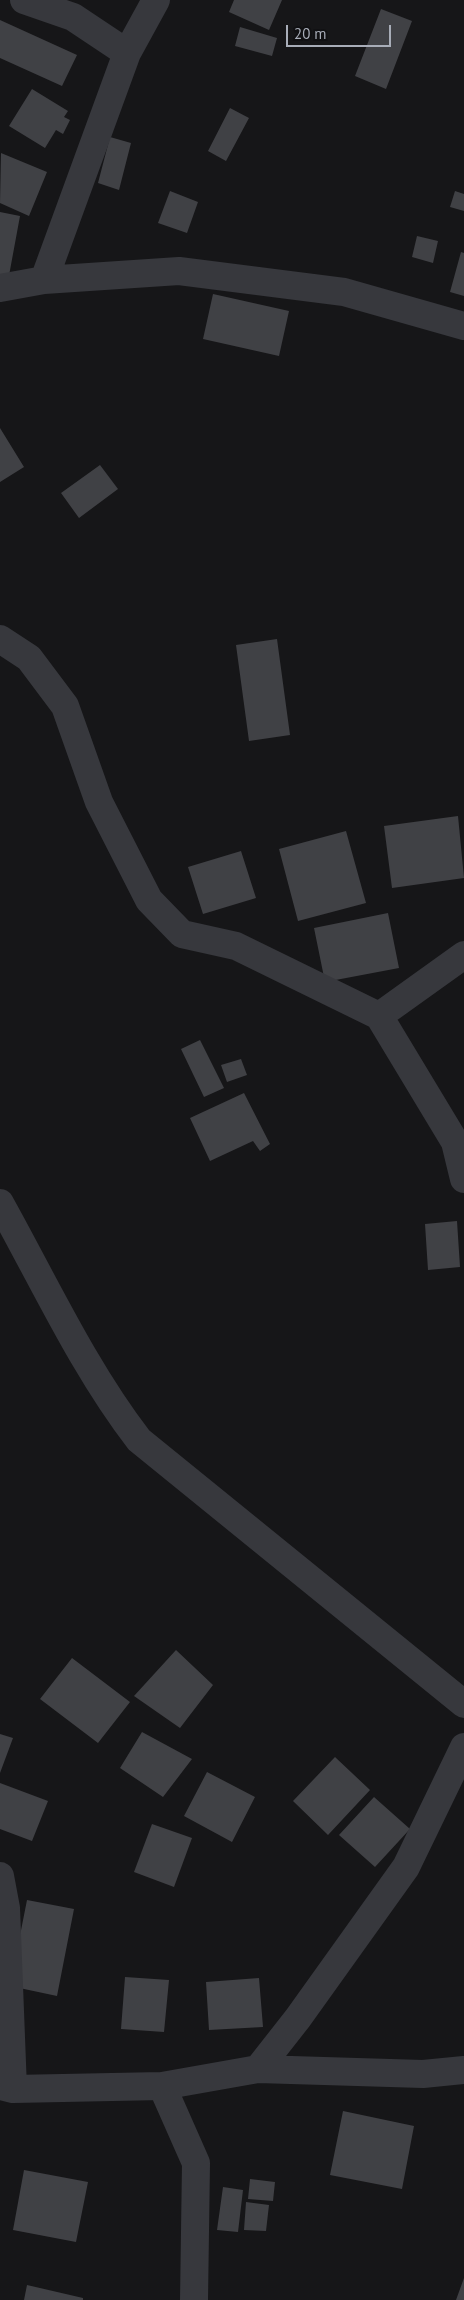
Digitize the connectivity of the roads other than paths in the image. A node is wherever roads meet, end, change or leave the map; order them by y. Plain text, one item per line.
1 (24, 0) edge
2 (156, 0) edge
3 (127, 53) junction
4 (44, 280) junction
5 (0, 288) edge
6 (464, 326) edge
7 (0, 639) edge
8 (464, 955) edge
9 (379, 1016) junction
10 (464, 1179) edge
11 (0, 1203) edge
12 (464, 1704) edge
13 (464, 1747) edge
14 (0, 1876) edge
15 (258, 2069) junction
16 (464, 2070) edge
17 (162, 2086) junction
18 (6, 2087) edge
19 (194, 2300) edge

1 - 3 street
2 - 3 street
3 - 4 street
4 - 5 street
4 - 6 street
7 - 9 street
8 - 9 street
9 - 10 street
11 - 12 street
13 - 15 street
14 - 18 street
15 - 16 street
15 - 17 street
17 - 18 street
17 - 19 street

